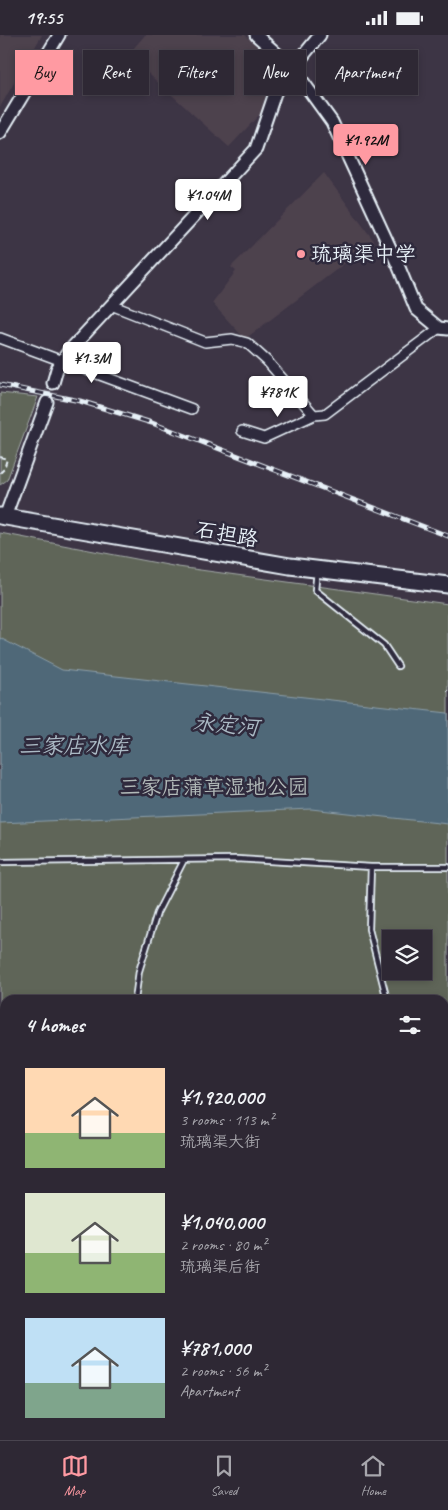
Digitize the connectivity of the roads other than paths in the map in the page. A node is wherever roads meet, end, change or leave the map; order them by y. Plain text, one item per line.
1 (59, 35) edge
2 (256, 35) edge
3 (320, 35) edge
4 (273, 50) edge
5 (306, 52) edge
6 (306, 86) edge
7 (274, 95) edge
8 (0, 133) edge
9 (111, 305) junction
10 (443, 328) edge
11 (0, 338) edge
12 (62, 360) junction
13 (53, 383) tunnel mouth
14 (46, 402) tunnel mouth
15 (192, 409) dead end
16 (314, 415) junction
17 (242, 431) dead end
18 (2, 516) edge
19 (317, 570) junction
20 (448, 585) edge
21 (398, 666) dead end
22 (184, 860) junction
23 (0, 862) edge
24 (371, 867) junction
25 (448, 867) edge
26 (137, 995) edge
27 (386, 995) edge

1 - 8 street
2 - 4 street
3 - 5 street
6 - 10 street
7 - 9 street
9 - 12 street
9 - 16 street
10 - 16 street
11 - 12 street
12 - 13 street
12 - 15 street
14 - 18 street
16 - 17 street
18 - 19 main road, 石担路
19 - 20 main road, 石担路
19 - 21 lane
22 - 23 lane
22 - 24 lane
22 - 26 lane
24 - 25 lane
24 - 27 lane

